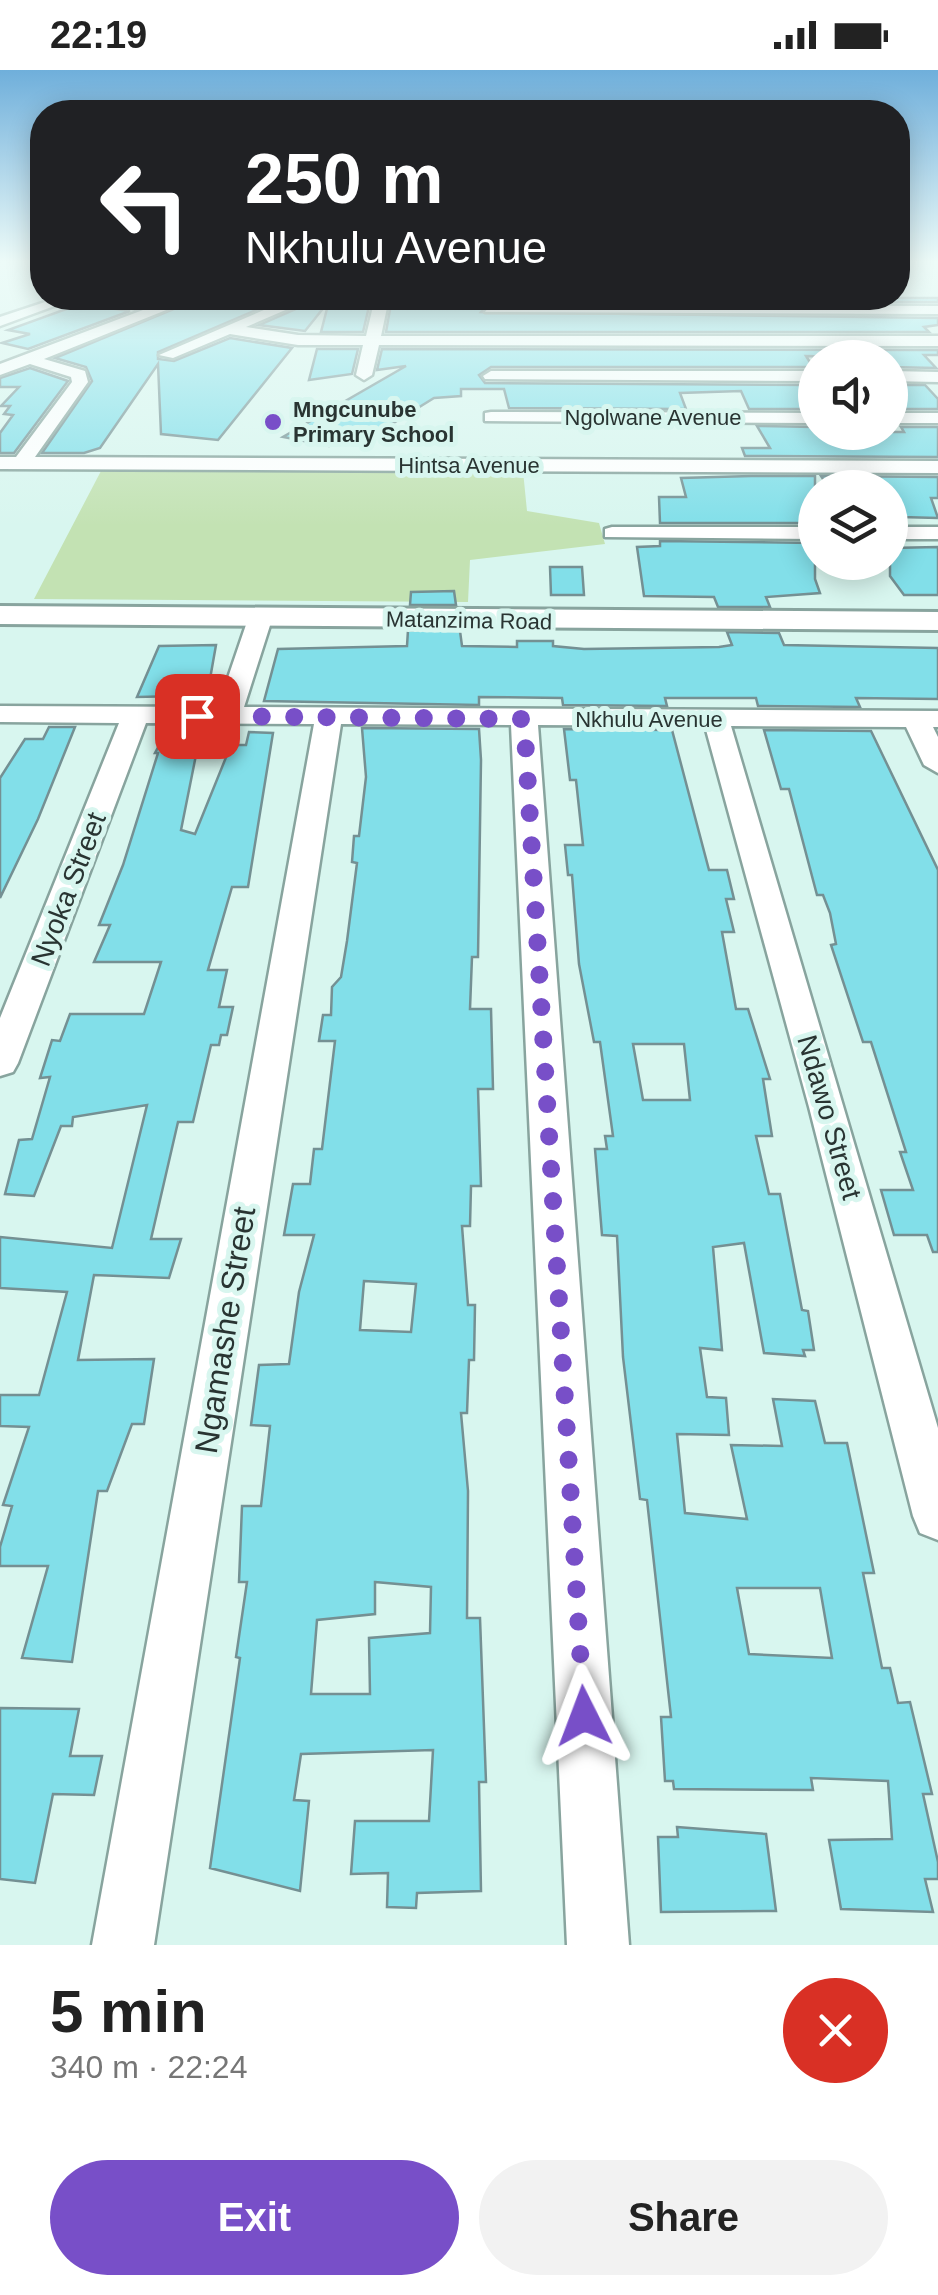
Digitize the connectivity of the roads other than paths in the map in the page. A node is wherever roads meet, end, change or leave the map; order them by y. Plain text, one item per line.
1 (51, 350) edge
2 (181, 350) edge
3 (371, 350) edge
4 (490, 350) edge
5 (168, 356) dead end
6 (29, 359) junction
7 (0, 370) edge
8 (364, 374) dead end
9 (908, 376) edge
10 (938, 376) edge
11 (798, 378) edge
12 (798, 418) edge
13 (908, 418) edge
14 (938, 418) edge
15 (491, 419) junction
16 (0, 463) edge
17 (22, 463) junction
18 (938, 466) edge
19 (798, 532) edge
20 (612, 533) dead end
21 (908, 533) edge
22 (938, 533) edge
23 (0, 615) edge
24 (261, 616) junction
25 (938, 622) edge
26 (0, 714) edge
27 (136, 716) junction
28 (228, 716) junction
29 (329, 716) junction
30 (926, 718) edge
31 (524, 719) junction
32 (716, 719) junction
33 (938, 765) edge
34 (0, 1063) edge
35 (938, 1516) edge
36 (123, 1945) edge
37 (598, 1945) edge

1 - 6 street
2 - 5 street
3 - 8 street
4 - 15 street
6 - 7 street
6 - 17 street
9 - 10 street
11 - 15 street
12 - 15 street, Ngolwane Avenue
13 - 14 street
15 - 17 street, Hintsa Avenue
15 - 18 street, Hintsa Avenue
16 - 17 street, Hintsa Avenue
19 - 20 street
21 - 22 street
23 - 24 street, Matanzima Road
24 - 25 street, Matanzima Road
24 - 28 street
26 - 27 street, Nkhulu Avenue
27 - 28 street, Nkhulu Avenue
27 - 34 street, Nyoka Street
28 - 29 street, Nkhulu Avenue
29 - 31 street, Nkhulu Avenue
29 - 36 street, Ngamashe Street
30 - 32 street, Nkhulu Avenue
30 - 33 street
31 - 32 street, Nkhulu Avenue
31 - 37 street
32 - 35 street, Ndawo Street

